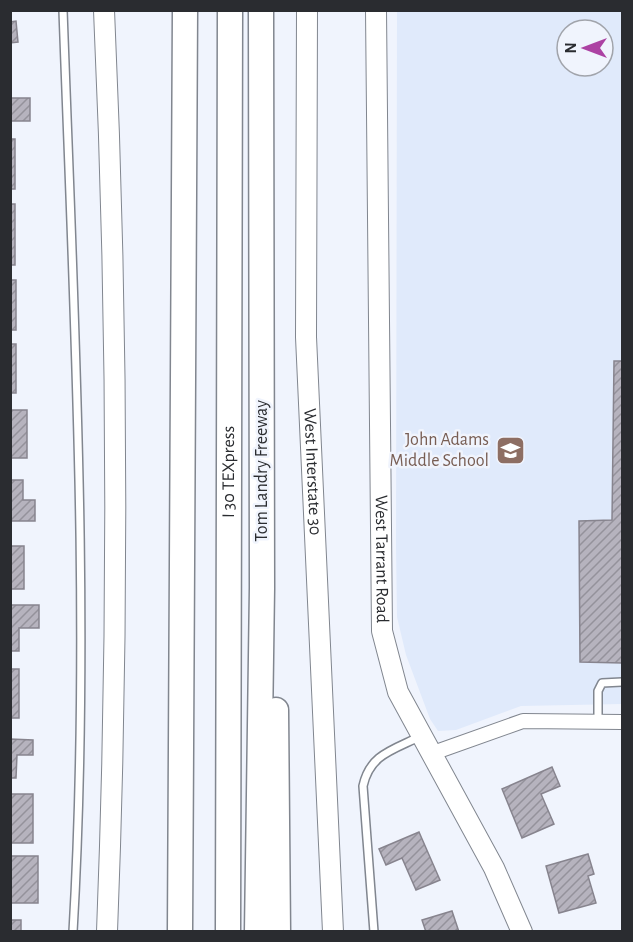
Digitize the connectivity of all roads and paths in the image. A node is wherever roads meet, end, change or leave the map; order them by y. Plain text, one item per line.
1 (63, 10) edge
2 (104, 10) edge
3 (185, 10) edge
4 (230, 10) edge
5 (261, 10) edge
6 (307, 10) edge
7 (376, 10) edge
8 (262, 588) junction
9 (622, 682) edge
10 (598, 722) junction
11 (622, 722) edge
12 (423, 735) junction
13 (434, 753) junction
14 (74, 932) edge
15 (107, 932) edge
16 (180, 932) edge
17 (228, 932) edge
18 (256, 932) edge
19 (278, 932) edge
20 (333, 932) edge
21 (374, 932) edge
22 (522, 932) edge

1 - 14 lane
2 - 15 main road
3 - 16 highway
4 - 17 highway, I 30 TEXpress
5 - 8 highway, Tom Landry Freeway
6 - 20 main road, West Interstate 30
7 - 12 main road, West Tarrant Road
8 - 18 highway, Tom Landry Freeway
8 - 19 highway
9 - 10 lane
10 - 11 street
10 - 13 street
12 - 13 main road, West Tarrant Road
12 - 21 lane
13 - 22 main road, West Tarrant Road

